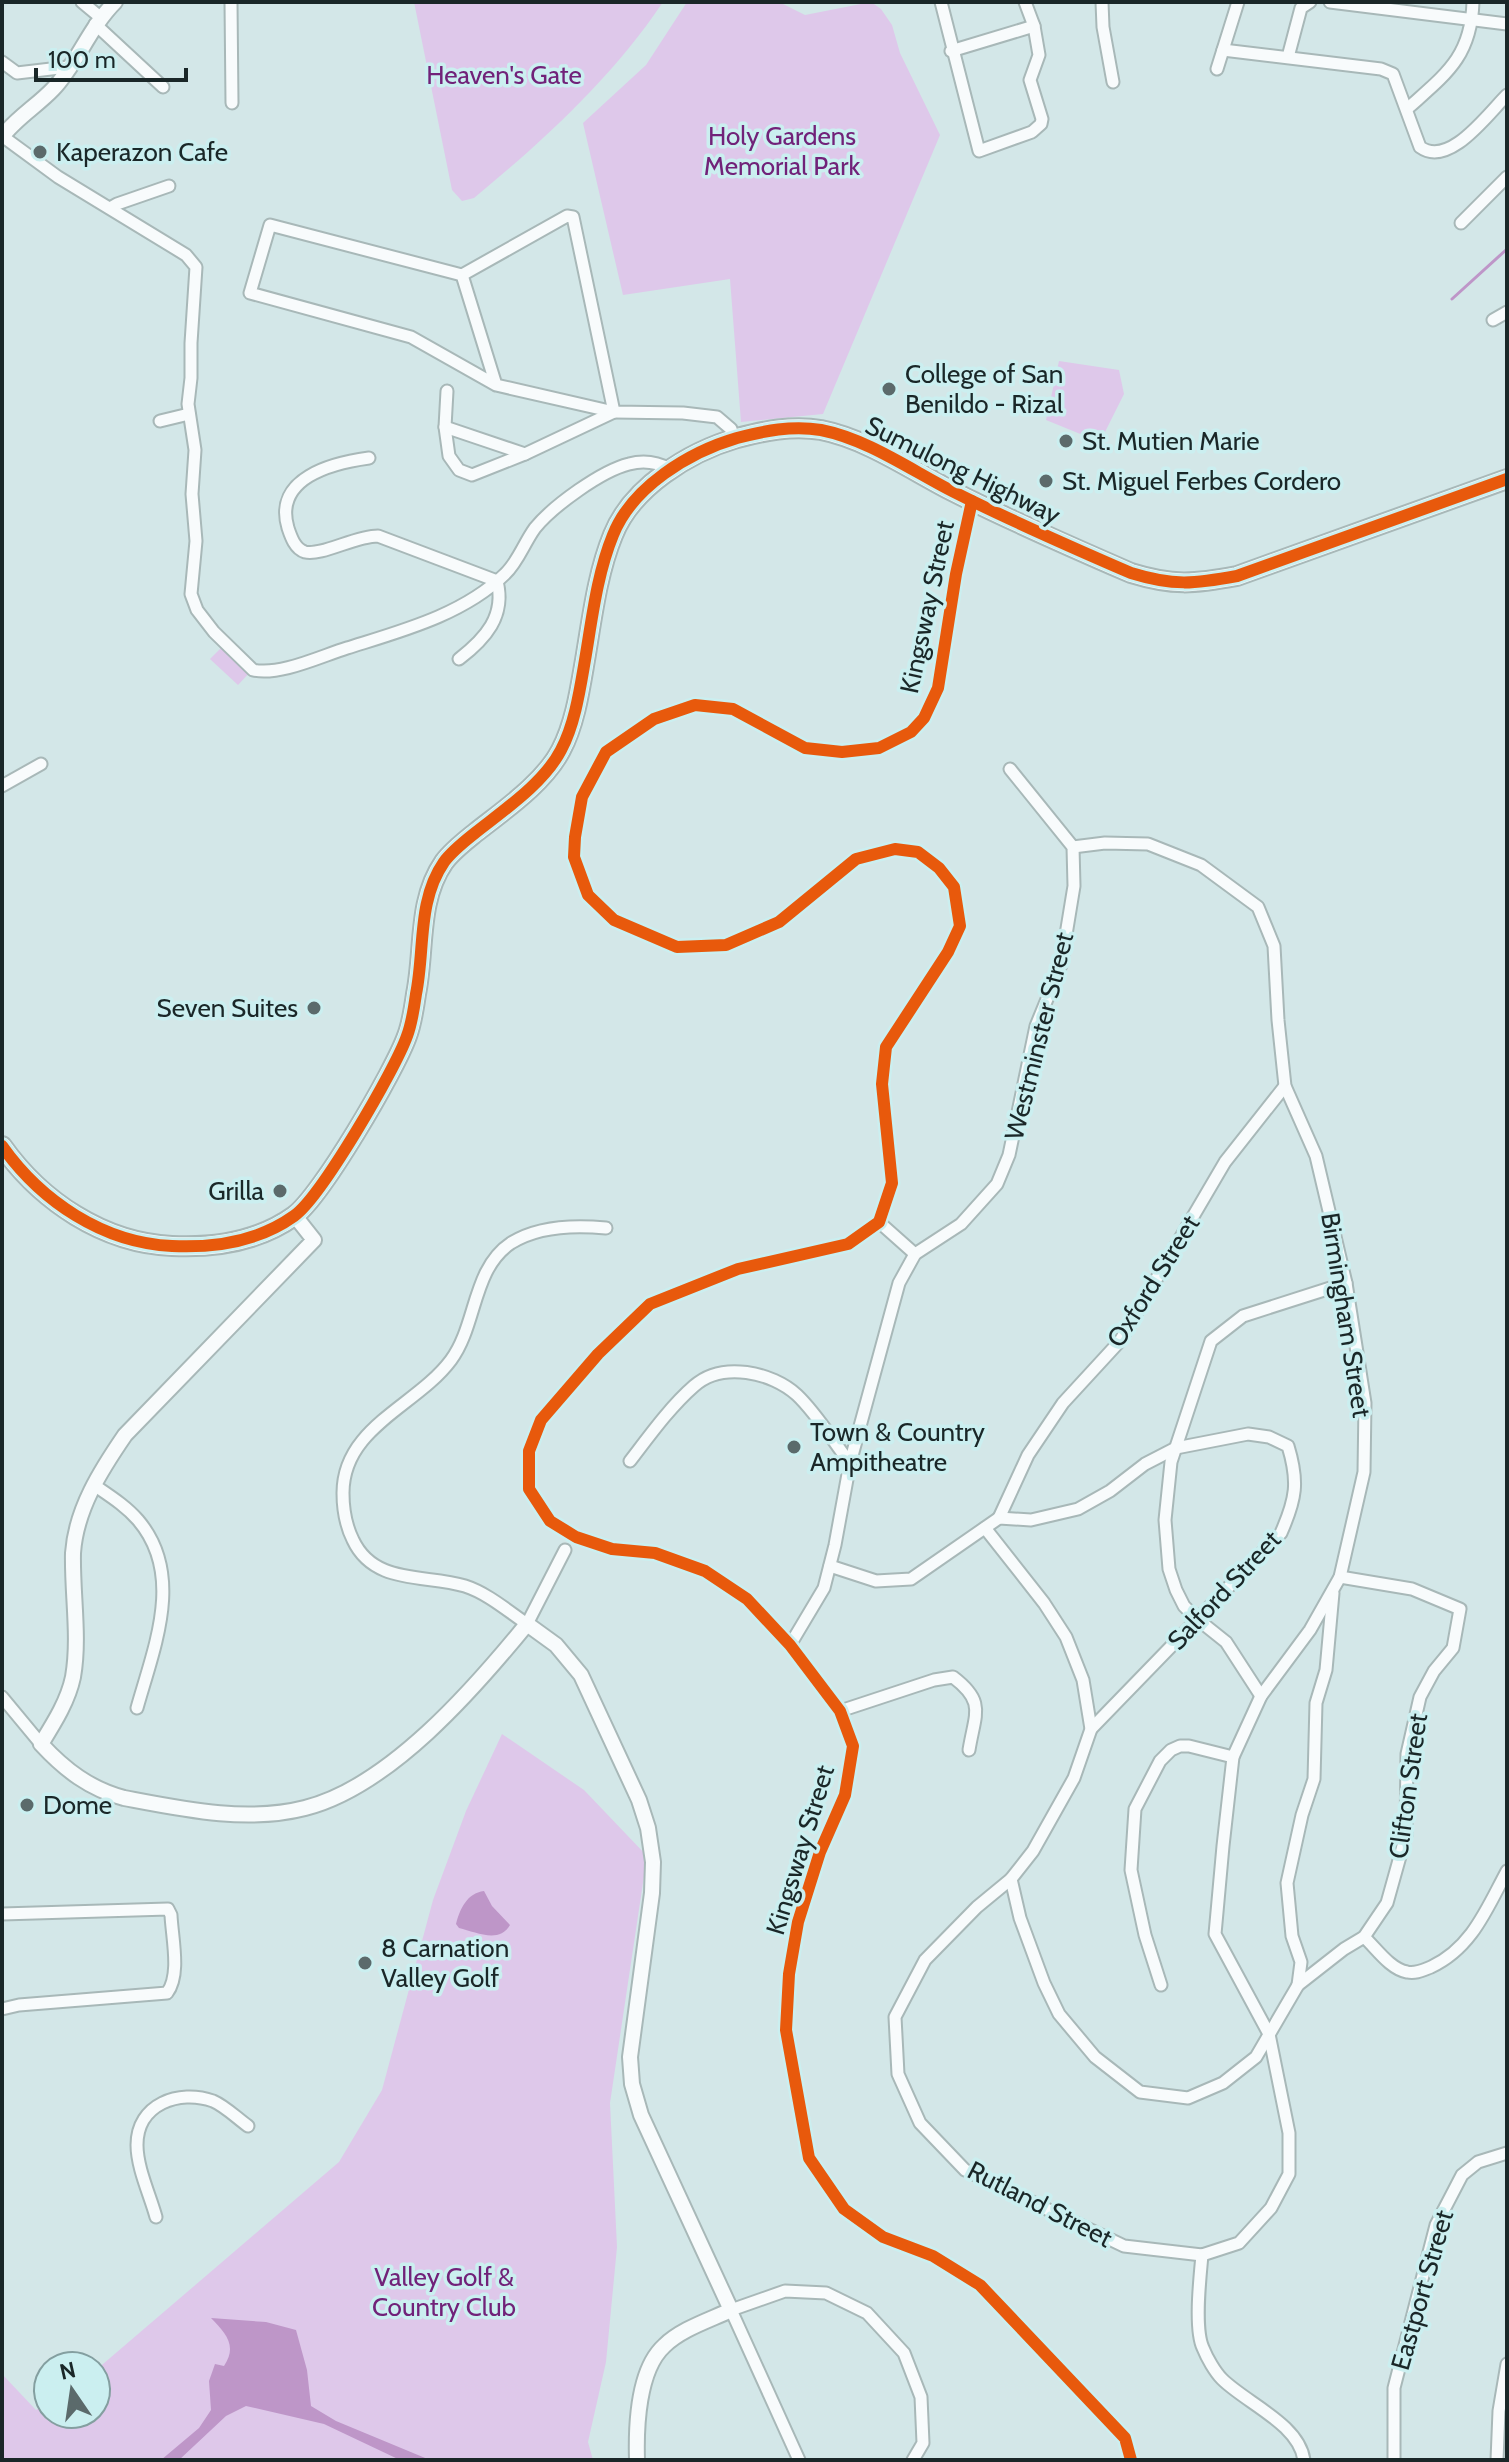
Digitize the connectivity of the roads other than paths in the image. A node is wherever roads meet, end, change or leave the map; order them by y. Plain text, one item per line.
1 (82, 2) edge
2 (115, 2) edge
3 (231, 2) edge
4 (941, 2) edge
5 (1025, 2) edge
6 (1102, 2) edge
7 (1238, 2) edge
8 (1310, 2) edge
9 (1330, 2) edge
10 (1473, 2) edge
11 (97, 21) junction
12 (1472, 21) junction
13 (1507, 24) edge
14 (1034, 26) junction
15 (1223, 50) junction
16 (951, 51) junction
17 (1288, 57) junction
18 (2, 62) edge
19 (68, 67) junction
20 (1217, 69) dead end
21 (1113, 82) dead end
22 (163, 87) dead end
23 (1507, 95) edge
24 (232, 103) dead end
25 (1408, 108) junction
26 (2, 136) edge
27 (1507, 177) edge
28 (169, 186) dead end
29 (110, 208) junction
30 (1461, 223) dead end
31 (462, 275) junction
32 (1507, 312) edge
33 (1493, 320) dead end
34 (496, 385) junction
35 (447, 391) dead end
36 (614, 412) junction
37 (189, 414) junction
38 (160, 421) dead end
39 (445, 427) junction
40 (734, 439) junction
41 (525, 454) junction
42 (369, 458) dead end
43 (670, 469) junction
44 (1507, 479) edge
45 (972, 501) junction
46 (497, 581) junction
47 (459, 659) dead end
48 (41, 764) dead end
49 (1010, 769) dead end
50 (2, 786) edge
51 (1073, 847) junction
52 (1285, 1086) junction
53 (2, 1146) edge
54 (295, 1216) junction
55 (879, 1222) junction
56 (606, 1228) dead end
57 (915, 1254) junction
58 (1346, 1283) junction
59 (1176, 1448) junction
60 (630, 1461) dead end
61 (850, 1463) junction
62 (94, 1485) junction
63 (999, 1518) junction
64 (985, 1528) junction
65 (565, 1550) dead end
66 (830, 1566) junction
67 (1340, 1577) junction
68 (1333, 1590) junction
69 (1196, 1618) junction
70 (527, 1624) junction
71 (790, 1645) junction
72 (1261, 1696) junction
73 (2, 1697) edge
74 (137, 1708) dead end
75 (840, 1711) junction
76 (1091, 1729) junction
77 (41, 1744) junction
78 (969, 1750) dead end
79 (1233, 1757) junction
80 (1507, 1871) edge
81 (1011, 1879) junction
82 (2, 1914) edge
83 (1364, 1937) junction
84 (1161, 1985) dead end
85 (1298, 1985) junction
86 (2, 2009) edge
87 (1269, 2034) junction
88 (248, 2126) dead end
89 (1507, 2153) edge
90 (156, 2217) dead end
91 (1202, 2255) junction
92 (731, 2310) junction
93 (1507, 2364) edge
94 (637, 2460) edge
95 (799, 2460) edge
96 (913, 2460) edge
97 (1131, 2460) edge
98 (1304, 2460) edge
99 (1394, 2460) edge
100 (1497, 2460) edge

1 - 11 street
2 - 11 street
3 - 24 street
4 - 16 street
5 - 14 street
6 - 21 street
7 - 15 street
8 - 17 street
9 - 12 street
10 - 12 street
11 - 19 street
11 - 22 street
12 - 13 street
12 - 25 street
14 - 16 street
14 - 16 street
15 - 17 street
15 - 20 street
17 - 25 street
18 - 19 street
19 - 26 street
23 - 25 street
26 - 29 street
27 - 30 street
28 - 29 street
29 - 37 street
31 - 34 street
31 - 34 street
31 - 36 street
32 - 33 street
34 - 36 street
35 - 39 street
36 - 40 street
36 - 41 street
37 - 38 street
37 - 46 street
39 - 41 street
39 - 41 street
40 - 43 main road, Sumulong Highway
40 - 45 main road, Sumulong Highway
42 - 46 street
43 - 46 street
43 - 54 main road, Sumulong Highway
44 - 45 main road, Sumulong Highway
45 - 55 street, Kingsway Street
46 - 47 street
48 - 50 street
49 - 51 street
51 - 52 street, Birmingham Street
51 - 57 street, Westminster Street
52 - 58 street, Birmingham Street
52 - 63 street, Oxford Street
53 - 54 main road, Sumulong Highway
54 - 62 street
55 - 57 street
55 - 71 street, Kingsway Street
56 - 70 street
57 - 61 street
58 - 59 street
58 - 67 street, Birmingham Street
59 - 63 street, Salford Street
59 - 69 street
59 - 69 street, Salford Street
60 - 61 street
61 - 66 street
62 - 74 street
62 - 77 street
63 - 64 street
64 - 66 street
64 - 76 street, Rutland Street
65 - 70 street
66 - 71 street
67 - 68 street, Birmingham Street
67 - 83 street, Clifton Street
68 - 72 street, Birmingham Street
68 - 85 street
69 - 72 street
69 - 76 street, Salford Street
70 - 77 street
70 - 92 street
71 - 75 street, Kingsway Street
72 - 79 street, Birmingham Street
73 - 77 street
75 - 78 street
75 - 97 street, Kingsway Street
76 - 81 street, Rutland Street
79 - 84 street
79 - 87 street, Birmingham Street
80 - 83 street
81 - 87 street, Clifton Street
81 - 91 street, Rutland Street
82 - 86 street
83 - 85 street, Clifton Street
85 - 87 street, Clifton Street
87 - 91 street
88 - 90 street
89 - 99 street, Eastport Street
91 - 98 street
92 - 94 street
92 - 95 street
92 - 96 street
93 - 100 street

